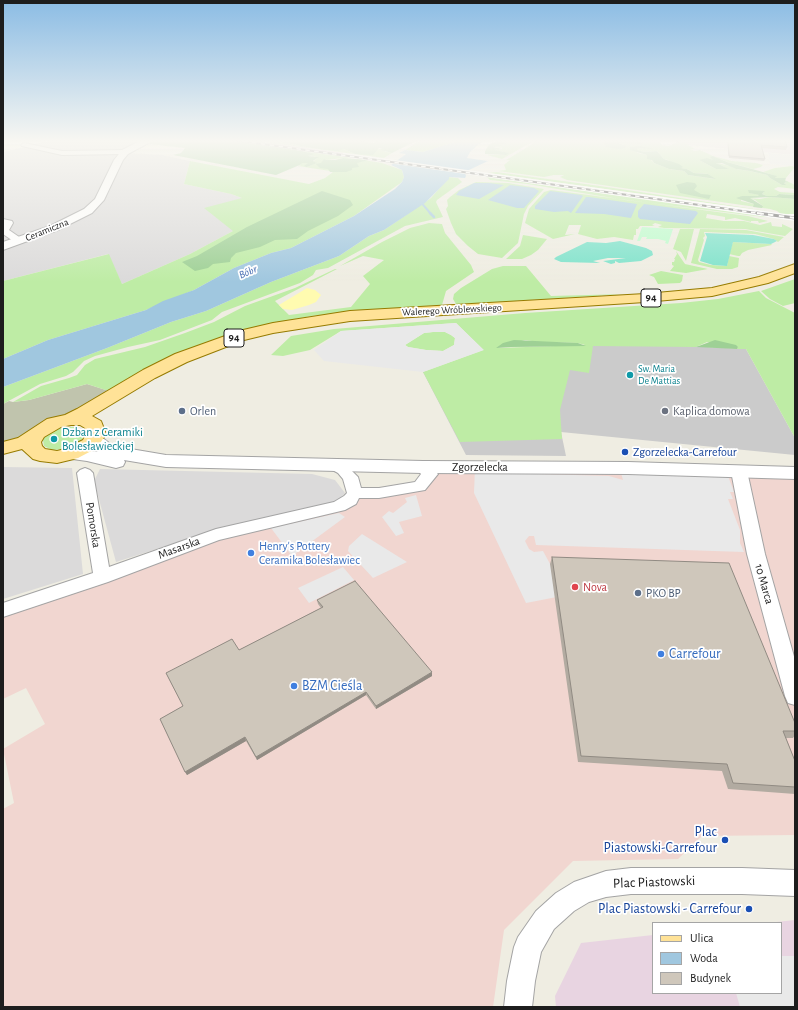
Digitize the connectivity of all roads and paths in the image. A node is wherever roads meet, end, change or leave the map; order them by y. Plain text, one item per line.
1 (105, 187) edge
2 (3, 222) edge
3 (19, 241) junction
4 (3, 246) edge
5 (795, 268) edge
6 (120, 392) junction
7 (71, 419) junction
8 (94, 433) junction
9 (34, 445) junction
10 (3, 448) edge
11 (71, 454) junction
12 (3, 455) edge
13 (166, 461) junction
14 (332, 464) junction
15 (423, 467) junction
16 (739, 471) junction
17 (85, 473) dead end
18 (795, 473) edge
19 (355, 493) junction
20 (102, 577) junction
21 (3, 610) edge
22 (795, 696) edge
23 (795, 883) edge
24 (518, 1007) edge

1 - 3 street, Ceramiczna
2 - 3 street
3 - 4 street, Ceramiczna
5 - 6 main road, Walerego Wróblewskiego / 94
6 - 7 main road, Walerego Wróblewskiego / 94
6 - 8 main road, Walerego Wróblewskiego / 94
7 - 8 main road, 94
7 - 9 main road, 94
8 - 11 main road, 94
8 - 13 street, Zgorzelecka
9 - 10 main road, 94
9 - 11 main road, 94
9 - 12 main road, 94
11 - 13 street, Zgorzelecka
13 - 14 street, Zgorzelecka
14 - 15 street, Zgorzelecka
14 - 19 street
15 - 16 street, Zgorzelecka
15 - 19 street
16 - 18 street, Zgorzelecka
16 - 22 street, 10 Marca
17 - 20 street, Pomorska
19 - 20 street, Masarska
20 - 21 street, Masarska
23 - 24 street, Plac Piastowski

